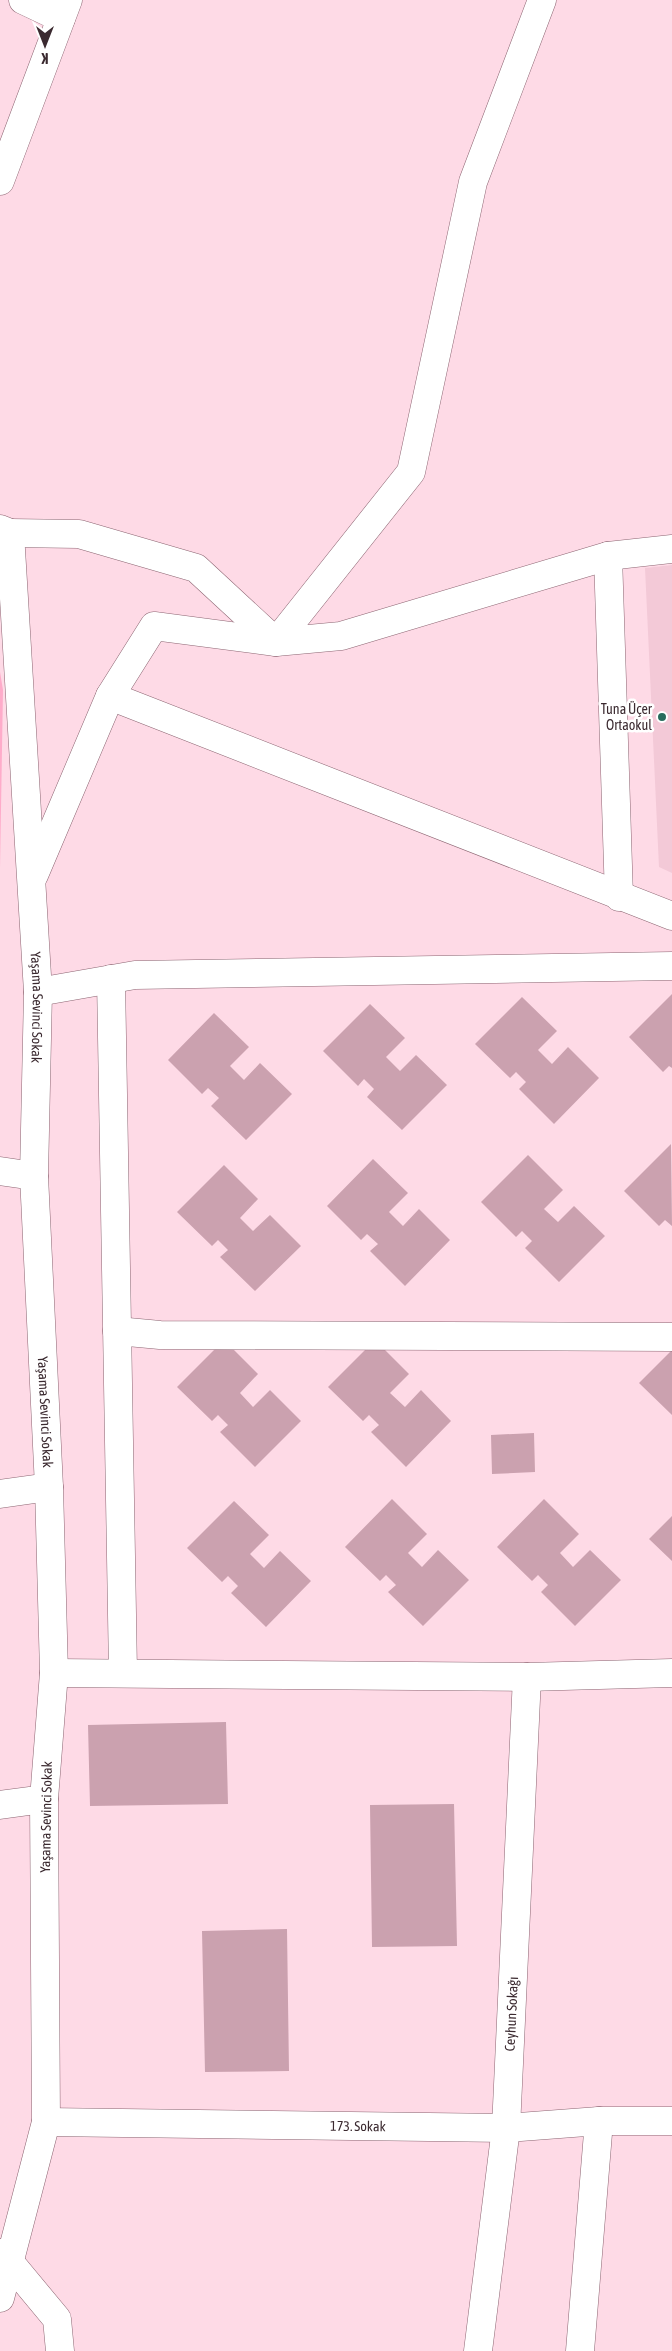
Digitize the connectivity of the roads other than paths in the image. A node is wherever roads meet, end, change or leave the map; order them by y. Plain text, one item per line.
1 (23, 0) edge
2 (542, 0) edge
3 (64, 9) edge
4 (0, 180) edge
5 (5, 531) edge
6 (672, 550) edge
7 (608, 556) junction
8 (276, 642) junction
9 (110, 696) junction
10 (32, 881) junction
11 (619, 897) junction
12 (672, 916) edge
13 (672, 966) edge
14 (111, 979) junction
15 (38, 992) junction
16 (0, 1171) edge
17 (34, 1176) junction
18 (117, 1331) junction
19 (672, 1337) edge
20 (49, 1487) junction
21 (0, 1494) edge
22 (123, 1672) junction
23 (672, 1673) edge
24 (54, 1674) junction
25 (527, 1677) junction
26 (44, 1799) junction
27 (0, 1805) edge
28 (599, 2121) junction
29 (672, 2121) edge
30 (46, 2122) junction
31 (506, 2128) junction
32 (3, 2260) edge
33 (0, 2298) edge
34 (60, 2351) edge
35 (478, 2351) edge
36 (580, 2351) edge

1 - 3 street
2 - 8 street
3 - 4 street
5 - 8 street
5 - 10 street, Yaşama Sevinci Sokak
6 - 7 street
7 - 8 street
7 - 11 street
8 - 9 street
9 - 10 street
9 - 11 street
10 - 15 street, Yaşama Sevinci Sokak
11 - 12 street
13 - 14 street
14 - 15 street
14 - 18 street
15 - 17 street, Yaşama Sevinci Sokak
16 - 17 street
17 - 20 street, Yaşama Sevinci Sokak
18 - 19 street
18 - 22 street
20 - 21 street
20 - 24 street, Yaşama Sevinci Sokak
22 - 24 street
22 - 25 street
23 - 25 street
24 - 26 street, Yaşama Sevinci Sokak
25 - 31 street, Ceyhun Sokağı
26 - 27 street
26 - 30 street, Yaşama Sevinci Sokak
28 - 29 street, 173. Sokak
28 - 31 street, 173. Sokak
28 - 36 street
30 - 31 street, 173. Sokak
30 - 32 street, Yaşama Sevinci Sokak
31 - 35 street, Ceyhun Sokağı
32 - 33 street, Yaşama Sevinci Sokak
32 - 34 street

